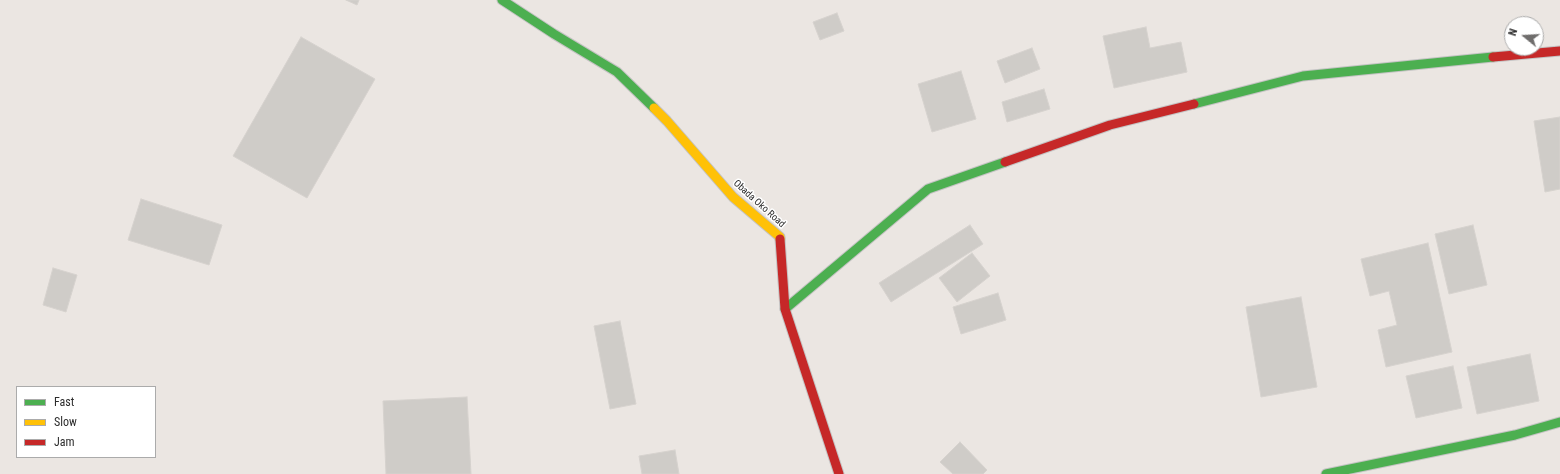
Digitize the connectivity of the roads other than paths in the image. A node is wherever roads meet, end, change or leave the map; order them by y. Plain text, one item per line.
1 (502, 0) edge
2 (1560, 51) edge
3 (785, 309) junction
4 (1560, 422) edge
5 (839, 474) edge
6 (1326, 474) edge

1 - 3 street, Obada Oko Road
2 - 3 street
3 - 5 street, Obada Oko Road
4 - 6 street

